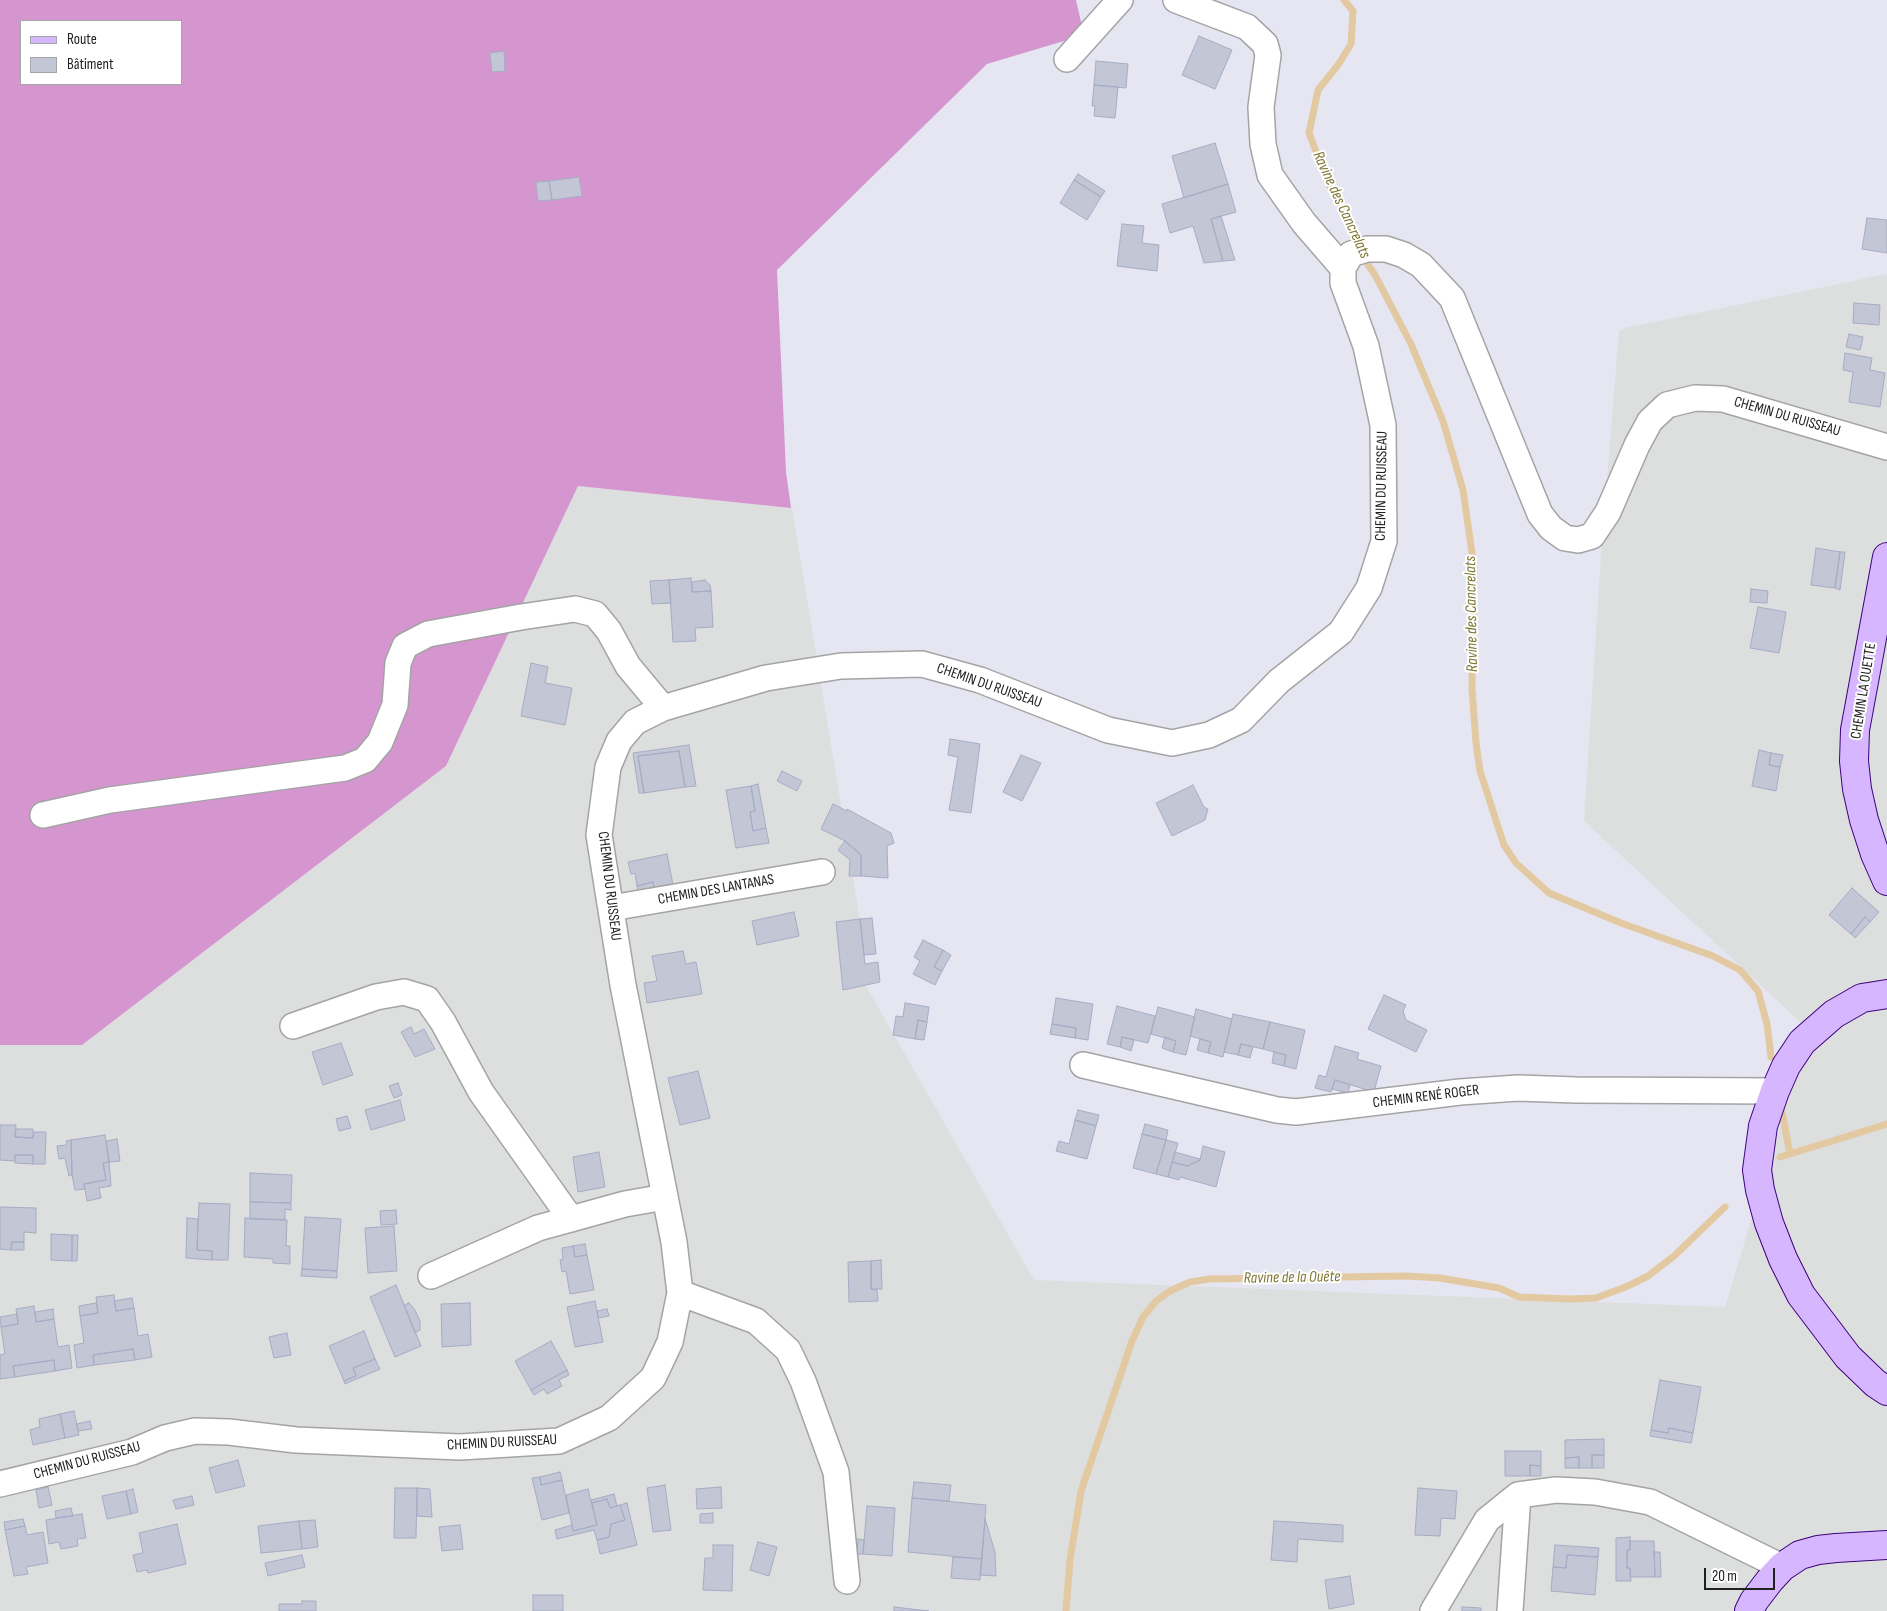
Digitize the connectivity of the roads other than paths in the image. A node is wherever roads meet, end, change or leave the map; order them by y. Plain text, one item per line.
1 (1120, 0) edge
2 (1176, 0) edge
3 (1067, 59) dead end
4 (1354, 257) junction
5 (1887, 447) edge
6 (1887, 558) edge
7 (664, 708) junction
8 (43, 815) dead end
9 (822, 872) dead end
10 (1887, 881) edge
11 (611, 908) junction
12 (1887, 994) edge
13 (293, 1026) dead end
14 (1083, 1065) dead end
15 (1775, 1091) junction
16 (665, 1196) junction
17 (571, 1219) junction
18 (431, 1276) dead end
19 (680, 1294) junction
20 (1887, 1391) edge
21 (0, 1484) edge
22 (1518, 1495) junction
23 (1887, 1545) edge
24 (1782, 1567) junction
25 (847, 1581) dead end
26 (1433, 1611) edge
27 (1510, 1611) edge
28 (1749, 1611) edge

1 - 3 street
2 - 4 street
4 - 5 street, CHEMIN DU RUISSEAU
4 - 7 street, CHEMIN DU RUISSEAU
6 - 10 street, CHEMIN LA OUETTE
7 - 8 street
7 - 11 street, CHEMIN DU RUISSEAU
9 - 11 street, CHEMIN DES LANTANAS
11 - 16 street, CHEMIN DU RUISSEAU
12 - 15 street
13 - 17 street
14 - 15 street, CHEMIN RENÉ ROGER
15 - 20 street
16 - 17 street
16 - 19 street, CHEMIN DU RUISSEAU
17 - 18 street
19 - 21 street, CHEMIN DU RUISSEAU
19 - 25 street
22 - 24 street
22 - 26 street
22 - 27 street
23 - 24 street
24 - 28 street

